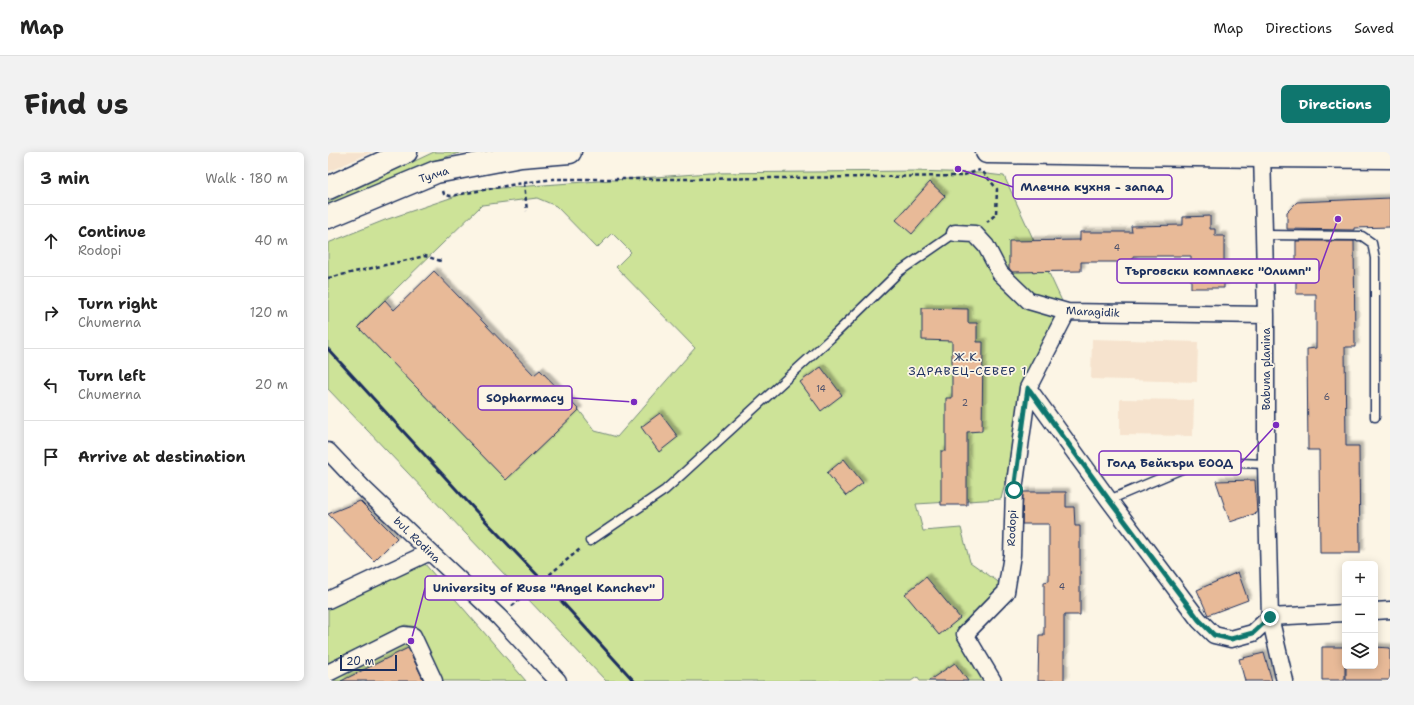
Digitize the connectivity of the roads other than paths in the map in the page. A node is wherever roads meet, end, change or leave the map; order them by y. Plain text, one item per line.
1 (406, 152) edge
2 (570, 152) edge
3 (987, 152) edge
4 (1262, 154) edge
5 (1390, 157) edge
6 (328, 188) edge
7 (328, 217) edge
8 (955, 233) joint
9 (1264, 235) junction
10 (1067, 312) junction
11 (1266, 315) junction
12 (1028, 388) junction
13 (1376, 417) dead end
14 (328, 451) edge
15 (1266, 464) junction
16 (1109, 500) junction
17 (590, 541) road end
18 (430, 552) junction
19 (328, 600) edge
20 (1390, 610) edge
21 (1378, 611) edge
22 (1342, 613) edge
23 (1270, 617) junction
24 (328, 673) edge
25 (434, 681) edge
26 (558, 681) edge
27 (993, 681) edge
28 (1285, 681) edge

1 - 6 main road
2 - 7 main road, Тулча
3 - 4 main road
4 - 5 main road
4 - 9 street, Babuna planina
8 - 10 street, Maragidik
8 - 17 lane
9 - 11 street, Babuna planina
9 - 13 lane
10 - 11 street, Maragidik
10 - 12 street, Rodopi
11 - 15 street, Babuna planina
12 - 16 street
12 - 27 street, Rodopi
14 - 18 street, bul. Rodina
15 - 16 lane
15 - 23 street, Babuna planina
16 - 23 street
18 - 19 street
18 - 26 street, bul. Rodina
20 - 21 street
22 - 23 street
23 - 28 street, Babuna planina
24 - 25 street

